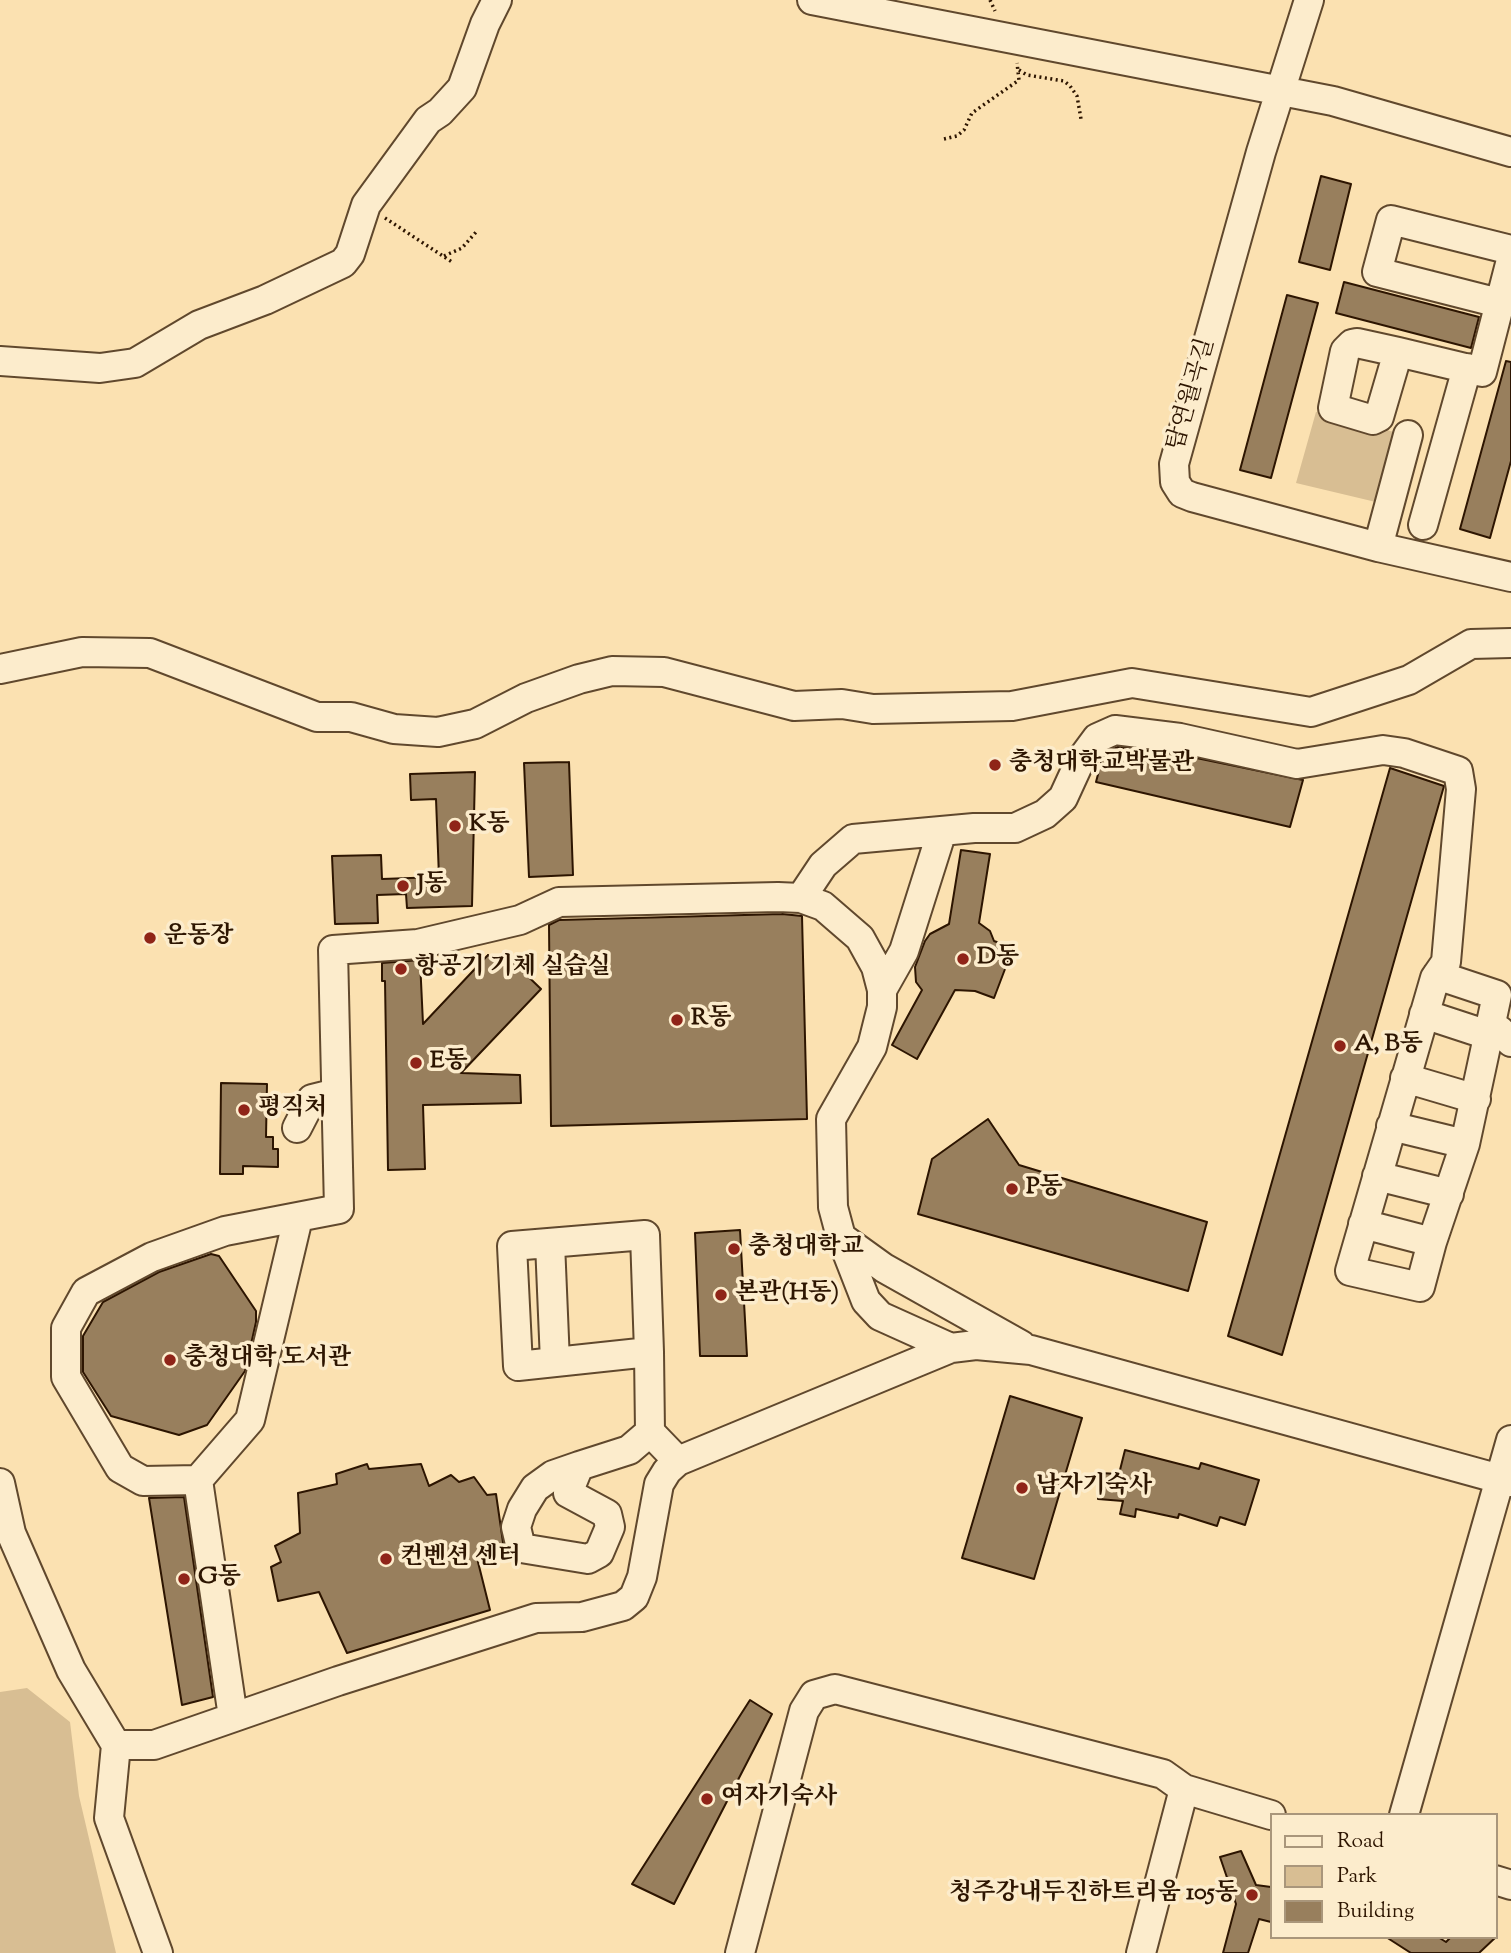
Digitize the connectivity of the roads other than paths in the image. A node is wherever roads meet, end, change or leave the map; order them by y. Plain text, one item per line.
1 (497, 0) edge
2 (812, 0) edge
3 (1309, 0) edge
4 (1280, 91) junction
5 (1511, 152) edge
6 (1511, 250) edge
7 (1511, 260) edge
8 (1499, 303) junction
9 (1398, 352) dead end
10 (0, 361) edge
11 (1467, 368) junction
12 (1408, 435) dead end
13 (1399, 470) junction
14 (1436, 480) junction
15 (1423, 525) dead end
16 (1378, 548) junction
17 (1511, 577) edge
18 (1511, 643) edge
19 (0, 669) edge
20 (942, 831) junction
21 (801, 898) junction
22 (1437, 975) junction
23 (883, 990) junction
24 (1424, 1014) junction
25 (1499, 1038) edge
26 (1405, 1078) junction
27 (336, 1093) junction
28 (1476, 1100) junction
29 (1391, 1126) junction
30 (298, 1128) dead end
31 (1465, 1144) junction
32 (1377, 1176) junction
33 (1449, 1194) junction
34 (298, 1218) junction
35 (1363, 1224) junction
36 (550, 1242) junction
37 (1432, 1242) junction
38 (869, 1273) junction
39 (951, 1348) junction
40 (1031, 1350) junction
41 (649, 1352) junction
42 (555, 1362) junction
43 (650, 1432) junction
44 (1511, 1440) edge
45 (678, 1461) junction
46 (579, 1466) dead end
47 (198, 1480) junction
48 (1505, 1480) edge
49 (0, 1483) edge
50 (233, 1717) junction
51 (116, 1745) junction
52 (1184, 1789) junction
53 (1405, 1813) edge
54 (1270, 1815) edge
55 (158, 1953) edge
56 (740, 1953) edge
57 (1141, 1953) edge

1 - 10 street
2 - 4 street
3 - 4 street, 탑연월곡길
4 - 5 street
4 - 16 street, 탑연월곡길
6 - 8 street
7 - 8 street
8 - 11 street
9 - 11 street
11 - 14 street
12 - 13 street
13 - 14 street
13 - 16 street
14 - 15 street
16 - 17 street, 탑연월곡길
18 - 19 street
20 - 21 street
20 - 22 street
20 - 23 street
21 - 23 street
21 - 27 street
22 - 24 street
22 - 25 street
23 - 38 street
24 - 25 street
24 - 26 street
25 - 28 street
26 - 28 street
26 - 29 street
27 - 30 street
27 - 34 street
28 - 31 street
29 - 31 street
29 - 32 street
31 - 33 street
32 - 33 street
32 - 35 street
33 - 37 street
34 - 47 street
34 - 47 street
35 - 37 street
35 - 37 street
36 - 41 street
36 - 42 street
36 - 42 street
38 - 39 street
38 - 40 street
39 - 40 street
39 - 45 street
40 - 48 street
41 - 42 street
41 - 43 street
43 - 45 street
43 - 46 street
44 - 48 street
45 - 50 street
47 - 50 street
48 - 53 street
49 - 51 street
50 - 51 street
51 - 55 street
52 - 54 street
52 - 56 street
52 - 57 street

